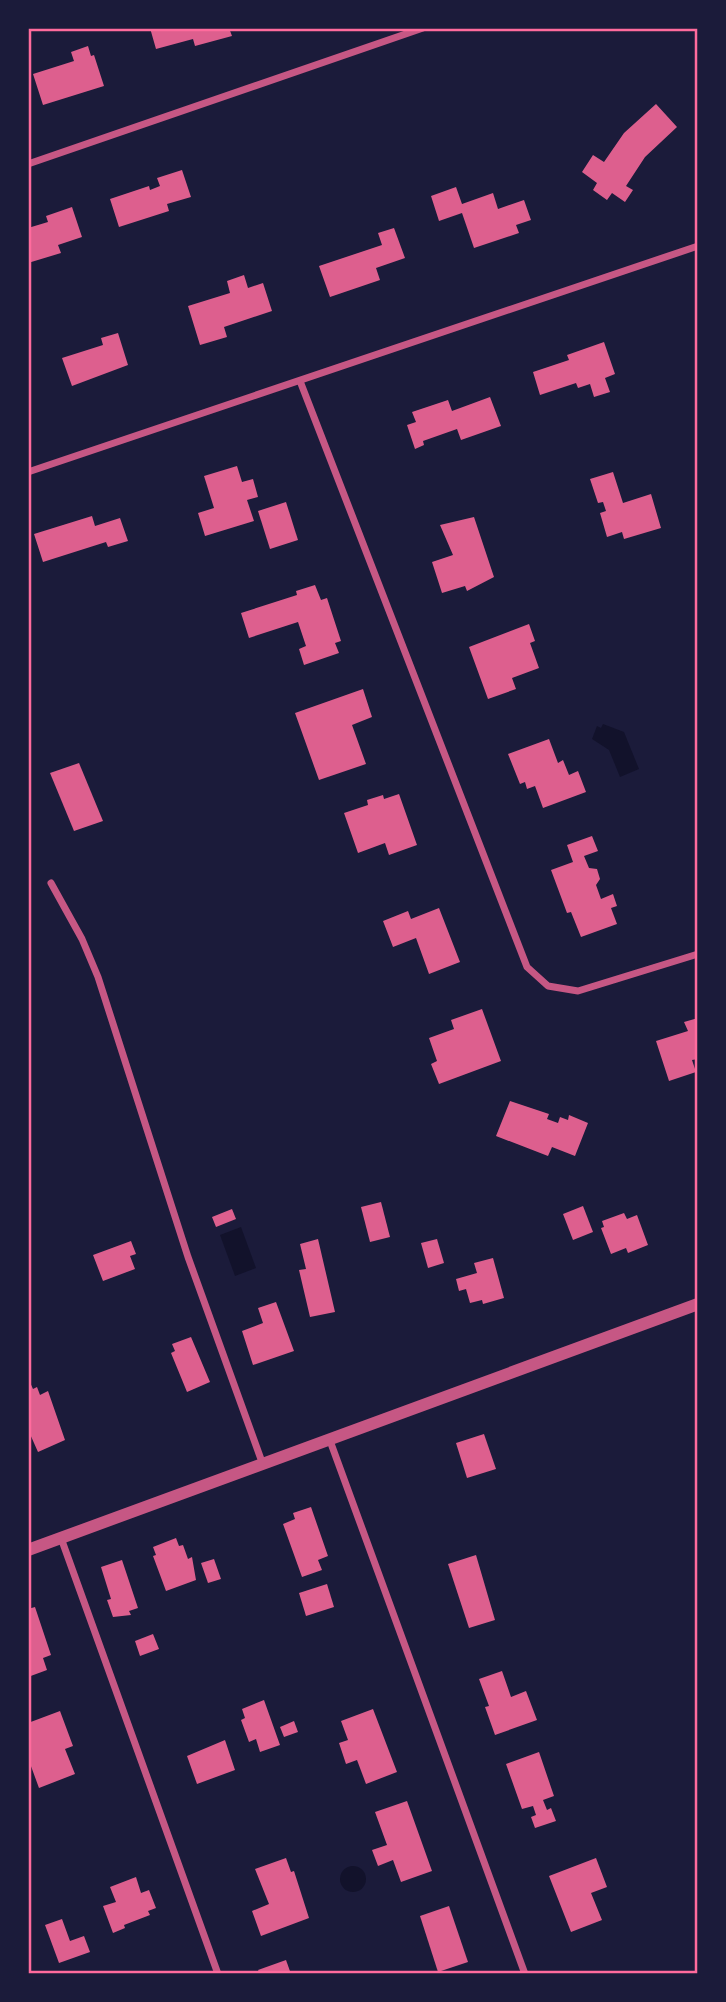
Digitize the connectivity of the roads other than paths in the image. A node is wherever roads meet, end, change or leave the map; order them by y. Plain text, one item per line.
1 (423, 28) edge
2 (28, 164) edge
3 (698, 246) edge
4 (300, 381) junction
5 (28, 472) edge
6 (51, 883) dead end
7 (698, 954) edge
8 (698, 1304) edge
9 (329, 1437) junction
10 (262, 1462) junction
11 (61, 1538) junction
12 (28, 1550) edge
13 (218, 1974) edge
14 (525, 1974) edge

1 - 2 street
3 - 4 street
4 - 5 street
4 - 7 street
6 - 10 street
8 - 9 street
9 - 10 street
9 - 14 street
10 - 11 street
11 - 12 street
11 - 13 street

